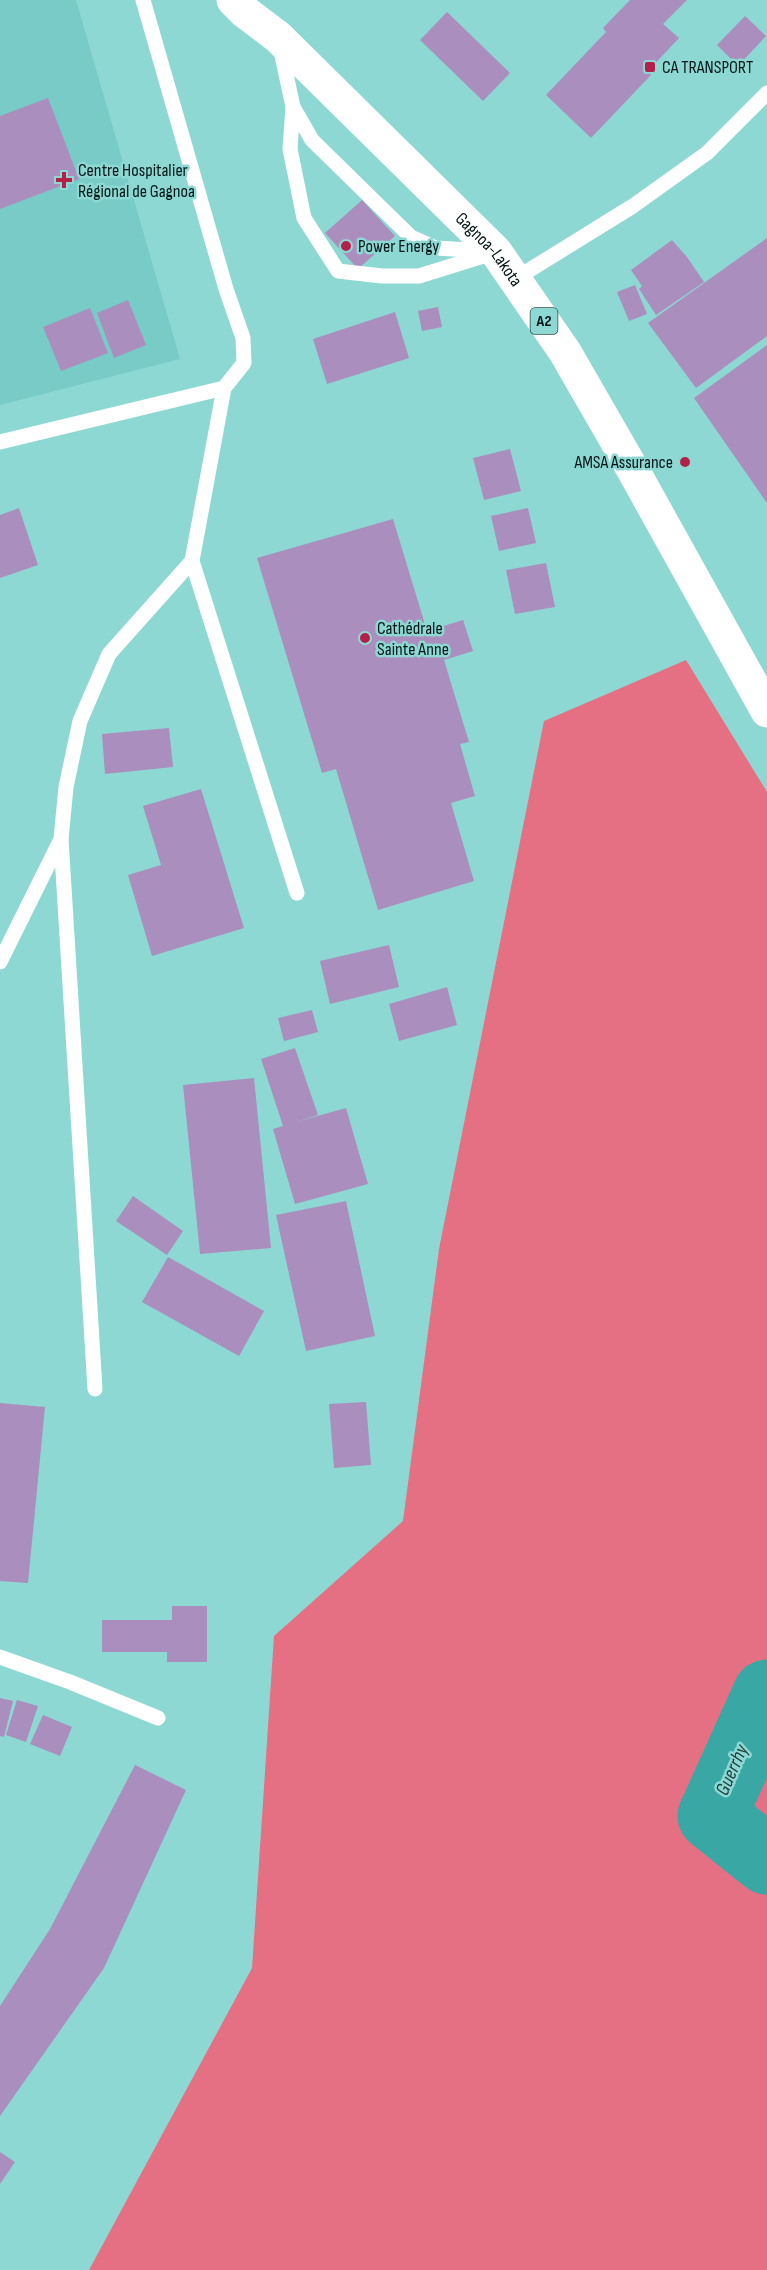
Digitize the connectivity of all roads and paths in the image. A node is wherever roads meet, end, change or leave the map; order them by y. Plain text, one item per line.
1 (144, 0) edge
2 (233, 0) edge
3 (278, 37) junction
4 (767, 93) edge
5 (293, 107) junction
6 (496, 252) junction
7 (515, 279) junction
8 (224, 388) junction
9 (0, 442) edge
10 (192, 561) junction
11 (767, 711) edge
12 (60, 839) junction
13 (297, 893) dead end
14 (0, 962) edge
15 (95, 1389) dead end
16 (0, 1657) edge
17 (158, 1718) dead end

1 - 8 lane
2 - 3 main road, Gagnoa-Lakota / A2
3 - 5 lane
3 - 6 main road, Gagnoa-Lakota / A2
4 - 7 lane
5 - 6 lane
5 - 6 lane
6 - 7 main road, Gagnoa-Lakota / A2
7 - 11 main road, Gagnoa-Lakota / A2
8 - 9 lane
8 - 10 lane
10 - 12 lane
10 - 13 lane
12 - 14 lane
12 - 15 lane
16 - 17 lane

